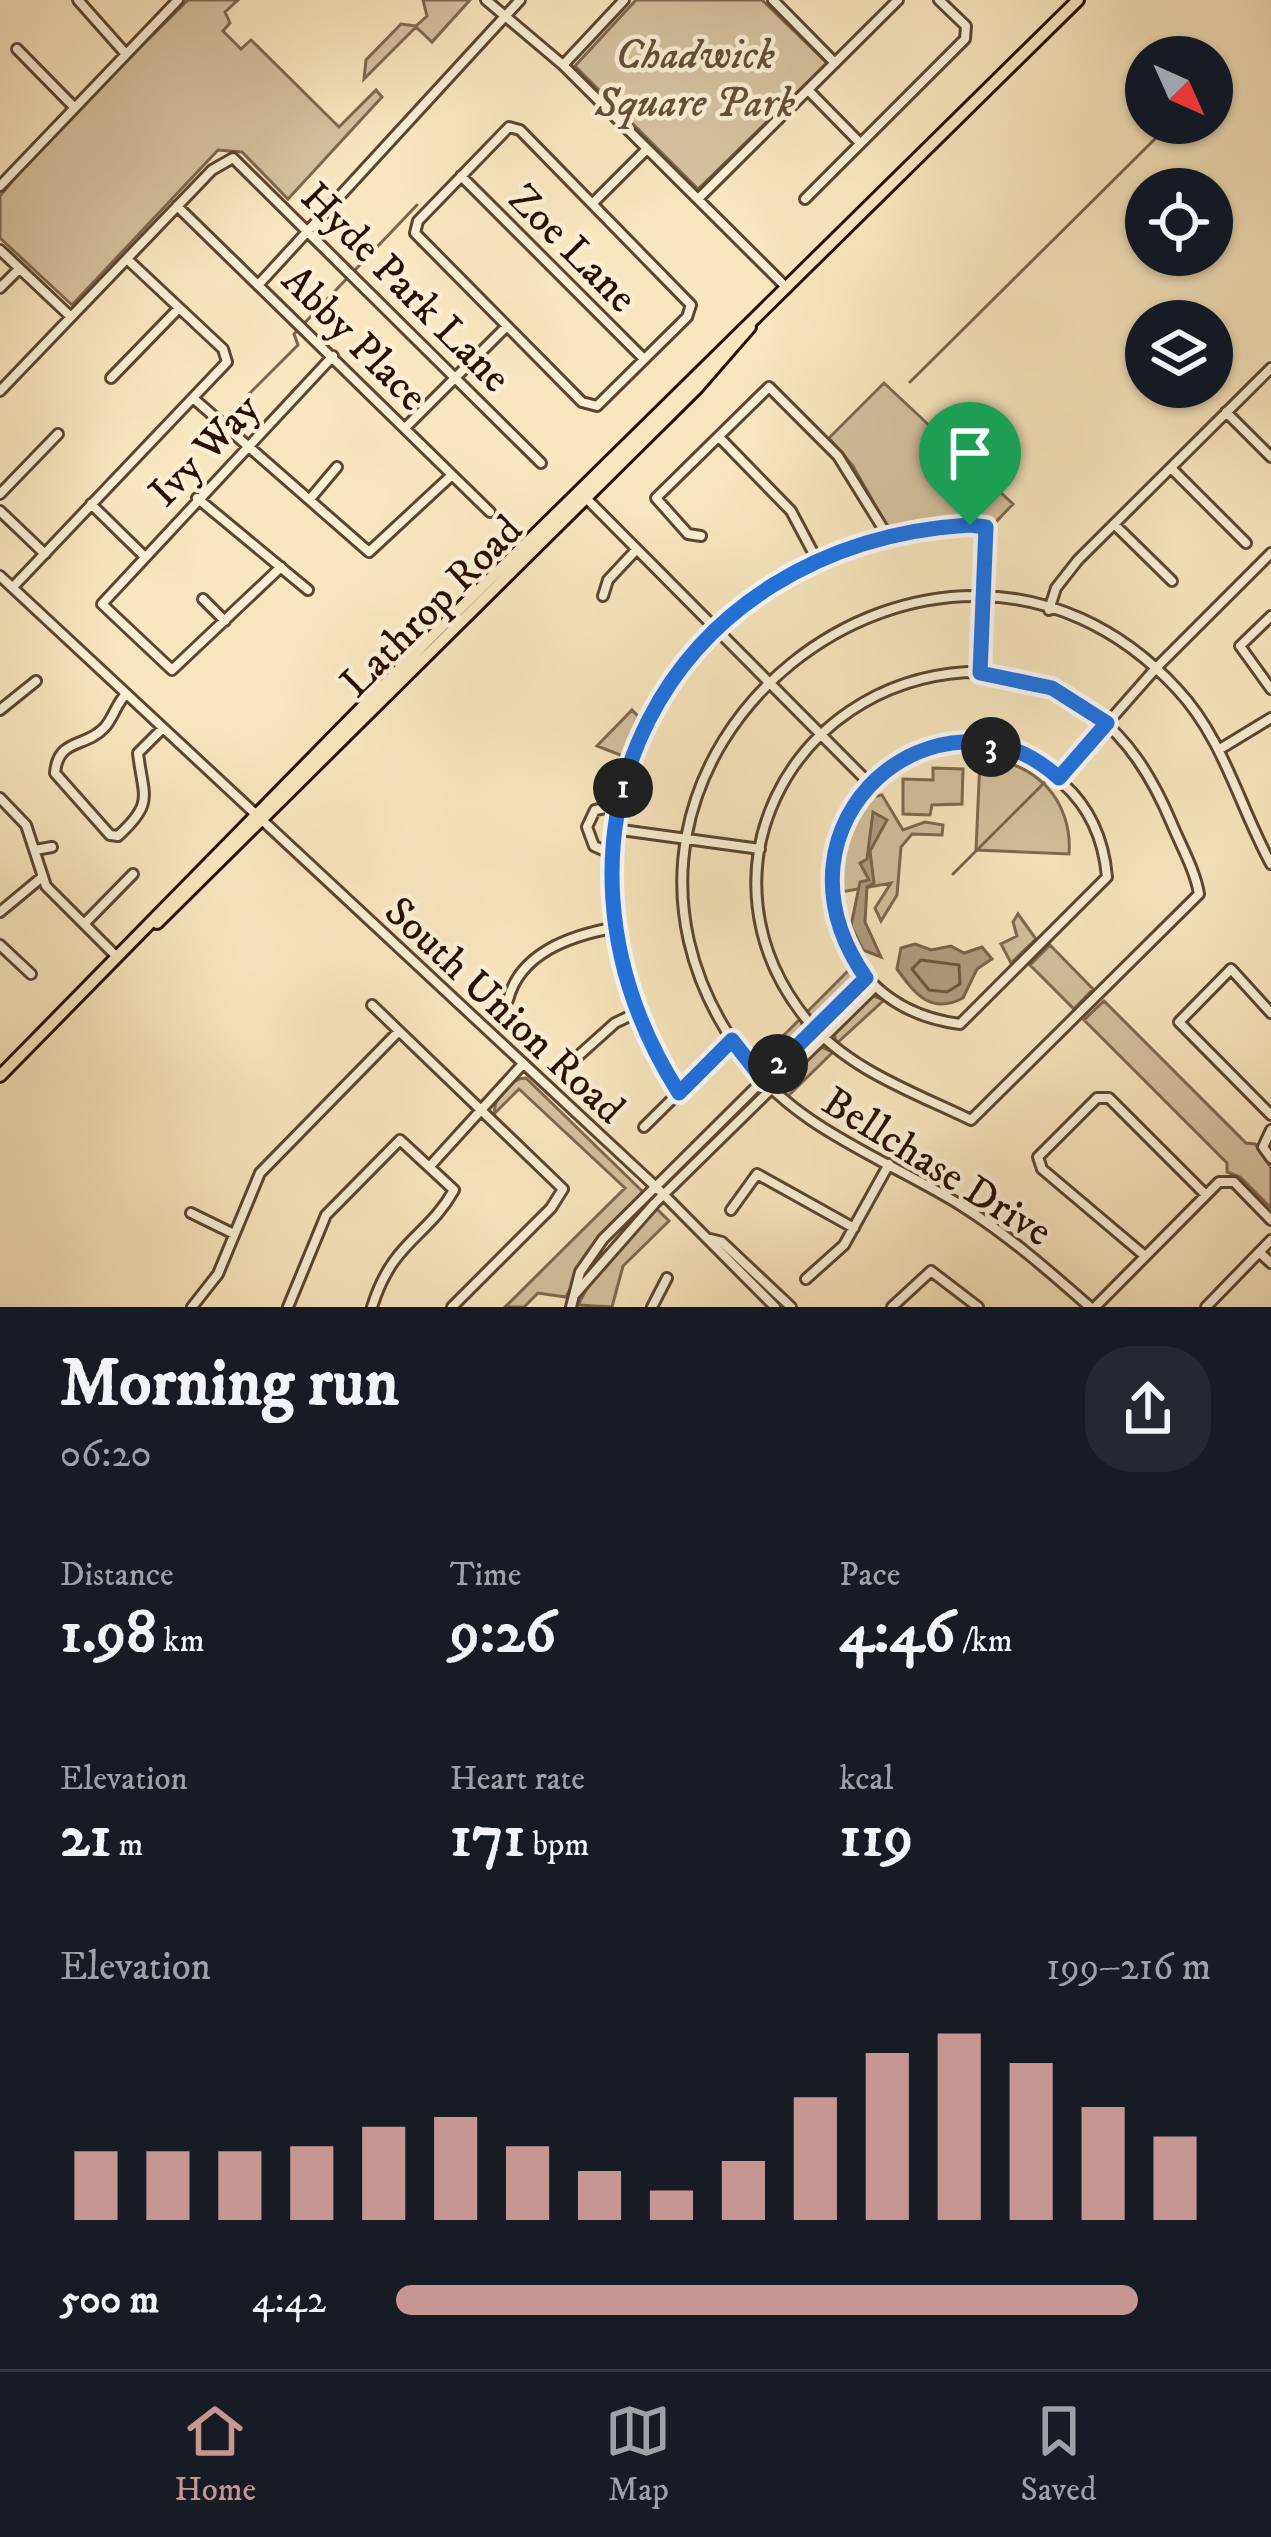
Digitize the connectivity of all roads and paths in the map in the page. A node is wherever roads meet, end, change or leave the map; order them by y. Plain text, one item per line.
1 (78, 0) edge
2 (178, 0) edge
3 (485, 0) edge
4 (520, 0) edge
5 (624, 0) edge
6 (898, 0) edge
7 (939, 0) edge
8 (1078, 0) edge
9 (779, 2) edge
10 (504, 17) junction
11 (17, 49) dead end
12 (124, 53) junction
13 (835, 62) junction
14 (563, 65) junction
15 (808, 90) junction
16 (73, 105) junction
17 (860, 142) junction
18 (647, 149) junction
19 (461, 176) junction
20 (0, 186) edge
21 (698, 199) junction
22 (805, 199) dead end
23 (592, 203) junction
24 (177, 206) junction
25 (310, 230) junction
26 (0, 250) edge
27 (127, 259) junction
28 (19, 269) junction
29 (260, 283) junction
30 (0, 289) edge
31 (788, 289) junction
32 (179, 308) junction
33 (71, 317) junction
34 (507, 326) junction
35 (333, 356) junction
36 (644, 359) junction
37 (1271, 368) edge
38 (456, 377) junction
39 (111, 378) dead end
40 (0, 391) edge
41 (193, 398) junction
42 (1226, 412) junction
43 (405, 428) junction
44 (58, 434) dead end
45 (719, 437) junction
46 (247, 447) junction
47 (1271, 457) edge
48 (541, 463) dead end
49 (337, 467) dead end
50 (1171, 468) junction
51 (452, 475) junction
52 (0, 494) edge
53 (582, 495) junction
54 (197, 497) junction
55 (310, 499) junction
56 (91, 504) junction
57 (0, 511) edge
58 (490, 512) dead end
59 (1114, 524) junction
60 (887, 535) junction
61 (701, 536) dead end
62 (1246, 543) dead end
63 (636, 550) junction
64 (1271, 553) edge
65 (45, 554) junction
66 (143, 555) junction
67 (817, 560) junction
68 (281, 567) junction
69 (0, 576) edge
70 (1172, 581) dead end
71 (13, 587) junction
72 (308, 590) dead end
73 (603, 596) dead end
74 (203, 599) dead end
75 (982, 599) junction
76 (1049, 610) junction
77 (1271, 616) edge
78 (225, 621) junction
79 (716, 631) junction
80 (1156, 668) junction
81 (980, 673) junction
82 (767, 680) junction
83 (36, 681) dead end
84 (1271, 689) edge
85 (126, 694) junction
86 (0, 710) edge
87 (1271, 718) edge
88 (1107, 723) junction
89 (163, 728) junction
90 (820, 733) junction
91 (1220, 749) junction
92 (1059, 778) junction
93 (871, 784) junction
94 (2, 802) edge
95 (617, 806) junction
96 (258, 818) junction
97 (614, 829) junction
98 (687, 840) junction
99 (52, 847) dead end
100 (760, 849) junction
101 (35, 850) junction
102 (610, 853) junction
103 (1271, 864) edge
104 (133, 874) dead end
105 (41, 878) junction
106 (0, 912) edge
107 (84, 924) junction
108 (612, 928) junction
109 (0, 945) edge
110 (118, 958) junction
111 (31, 974) dead end
112 (866, 978) junction
113 (875, 986) junction
114 (508, 1000) dead end
115 (372, 1005) dead end
116 (1271, 1013) edge
117 (634, 1014) junction
118 (815, 1028) junction
119 (399, 1031) junction
120 (824, 1038) junction
121 (732, 1040) junction
122 (576, 1058) dead end
123 (521, 1066) junction
124 (0, 1076) edge
125 (763, 1080) junction
126 (772, 1090) junction
127 (679, 1093) junction
128 (483, 1108) junction
129 (1271, 1115) edge
130 (644, 1127) dead end
131 (1271, 1130) edge
132 (1271, 1158) edge
133 (889, 1164) junction
134 (431, 1165) junction
135 (660, 1191) junction
136 (1206, 1195) junction
137 (731, 1210) dead end
138 (191, 1213) dead end
139 (1271, 1220) edge
140 (854, 1228) junction
141 (234, 1234) junction
142 (710, 1239) junction
143 (1271, 1240) edge
144 (1259, 1252) junction
145 (1145, 1256) junction
146 (1271, 1264) edge
147 (667, 1278) dead end
148 (806, 1279) dead end
149 (373, 1305) edge
150 (192, 1307) edge
151 (288, 1307) edge
152 (384, 1307) edge
153 (452, 1307) edge
154 (571, 1307) edge
155 (652, 1307) edge
156 (775, 1307) edge
157 (791, 1307) edge
158 (892, 1307) edge
159 (978, 1307) edge
160 (1093, 1307) edge
161 (1206, 1307) edge

1 - 12 street
2 - 12 street
3 - 10 street
4 - 10 street
5 - 14 street
6 - 13 street
7 - 17 street
8 - 31 main road, Lathrop Road
9 - 13 street
10 - 14 street
10 - 25 street
11 - 16 street
12 - 16 street
13 - 15 street
14 - 18 street
15 - 17 street
15 - 21 street
16 - 20 street
17 - 22 street
18 - 21 street
18 - 23 street
19 - 23 street
19 - 34 street
19 - 36 street, Zoe Lane
21 - 31 street
23 - 36 street
24 - 25 street, Hyde Park Lane
24 - 27 street
24 - 29 street, Abby Place
25 - 29 street
25 - 38 street, Hyde Park Lane
26 - 28 street
27 - 32 street
27 - 33 street
28 - 30 street
28 - 33 street
29 - 35 street, Abby Place
31 - 53 main road, Lathrop Road
32 - 39 street
32 - 41 street
33 - 40 street
34 - 36 street
34 - 38 street
35 - 43 street, Abby Place
35 - 46 street, Ivy Way
37 - 42 street
38 - 43 street
38 - 48 street, Hyde Park Lane
41 - 46 street
41 - 56 street
42 - 47 street
42 - 50 street
43 - 51 street, Abby Place
44 - 52 street
45 - 60 street
45 - 61 street
45 - 67 street
46 - 54 street, Ivy Way
46 - 55 street
49 - 55 street
50 - 59 street
50 - 62 street
51 - 55 street
51 - 58 street, Abby Place
53 - 63 street
53 - 96 main road, Lathrop Road
54 - 66 street, Ivy Way
54 - 68 street
56 - 65 street
56 - 66 street
57 - 65 street
59 - 70 street
59 - 76 street
60 - 67 street
60 - 75 street
63 - 73 street
63 - 79 street
64 - 80 street
65 - 71 street
66 - 78 street, Ivy Way
67 - 79 street
68 - 72 street
68 - 78 street
69 - 71 street, South Union Road
71 - 85 street, South Union Road
74 - 78 street
75 - 76 street, Bellchase Drive
75 - 81 street
75 - 82 street, Bellchase Drive
76 - 80 street, Bellchase Drive
77 - 84 street
79 - 82 street
79 - 95 street
80 - 88 street
80 - 91 street, Bellchase Drive
81 - 88 street
81 - 90 street
82 - 90 street
82 - 98 street, Bellchase Drive
83 - 86 street
85 - 89 street, South Union Road
85 - 89 street
87 - 91 street
88 - 92 street
88 - 120 street
89 - 96 street, South Union Road
90 - 93 street
90 - 100 street
91 - 103 street, Bellchase Drive
92 - 93 street
92 - 113 street
93 - 112 street
94 - 101 street
95 - 97 street
95 - 102 street
96 - 110 main road, Lathrop Road
96 - 123 street, South Union Road
97 - 98 street
97 - 102 street
98 - 100 street
98 - 121 street, Bellchase Drive
99 - 101 street
100 - 118 street
101 - 105 street
102 - 108 street
104 - 107 street
105 - 106 street
105 - 107 street
107 - 110 street
108 - 114 street
108 - 117 street
109 - 111 street
110 - 124 main road, Lathrop Road
112 - 113 street
112 - 118 street
113 - 120 street
115 - 119 street
116 - 129 street
117 - 122 street
117 - 127 street
118 - 120 street
118 - 125 street
119 - 128 street
119 - 141 street
120 - 126 street
121 - 125 street, Bellchase Drive
121 - 127 street
123 - 128 street
123 - 135 street, South Union Road
125 - 126 street, Bellchase Drive
125 - 135 street
126 - 133 street, Bellchase Drive
126 - 135 street
127 - 130 street
128 - 134 street
128 - 153 street
131 - 132 street
133 - 140 street
133 - 160 street, Bellchase Drive
134 - 149 street
134 - 151 street
135 - 142 street, South Union Road
135 - 154 street
136 - 139 street
136 - 145 street
136 - 145 street
137 - 140 street
138 - 141 street
140 - 148 street
141 - 150 street
142 - 156 street, South Union Road
142 - 157 street, South Union Road
143 - 144 street
144 - 146 street
144 - 161 street
145 - 160 street
147 - 155 street
149 - 152 street
158 - 159 street

